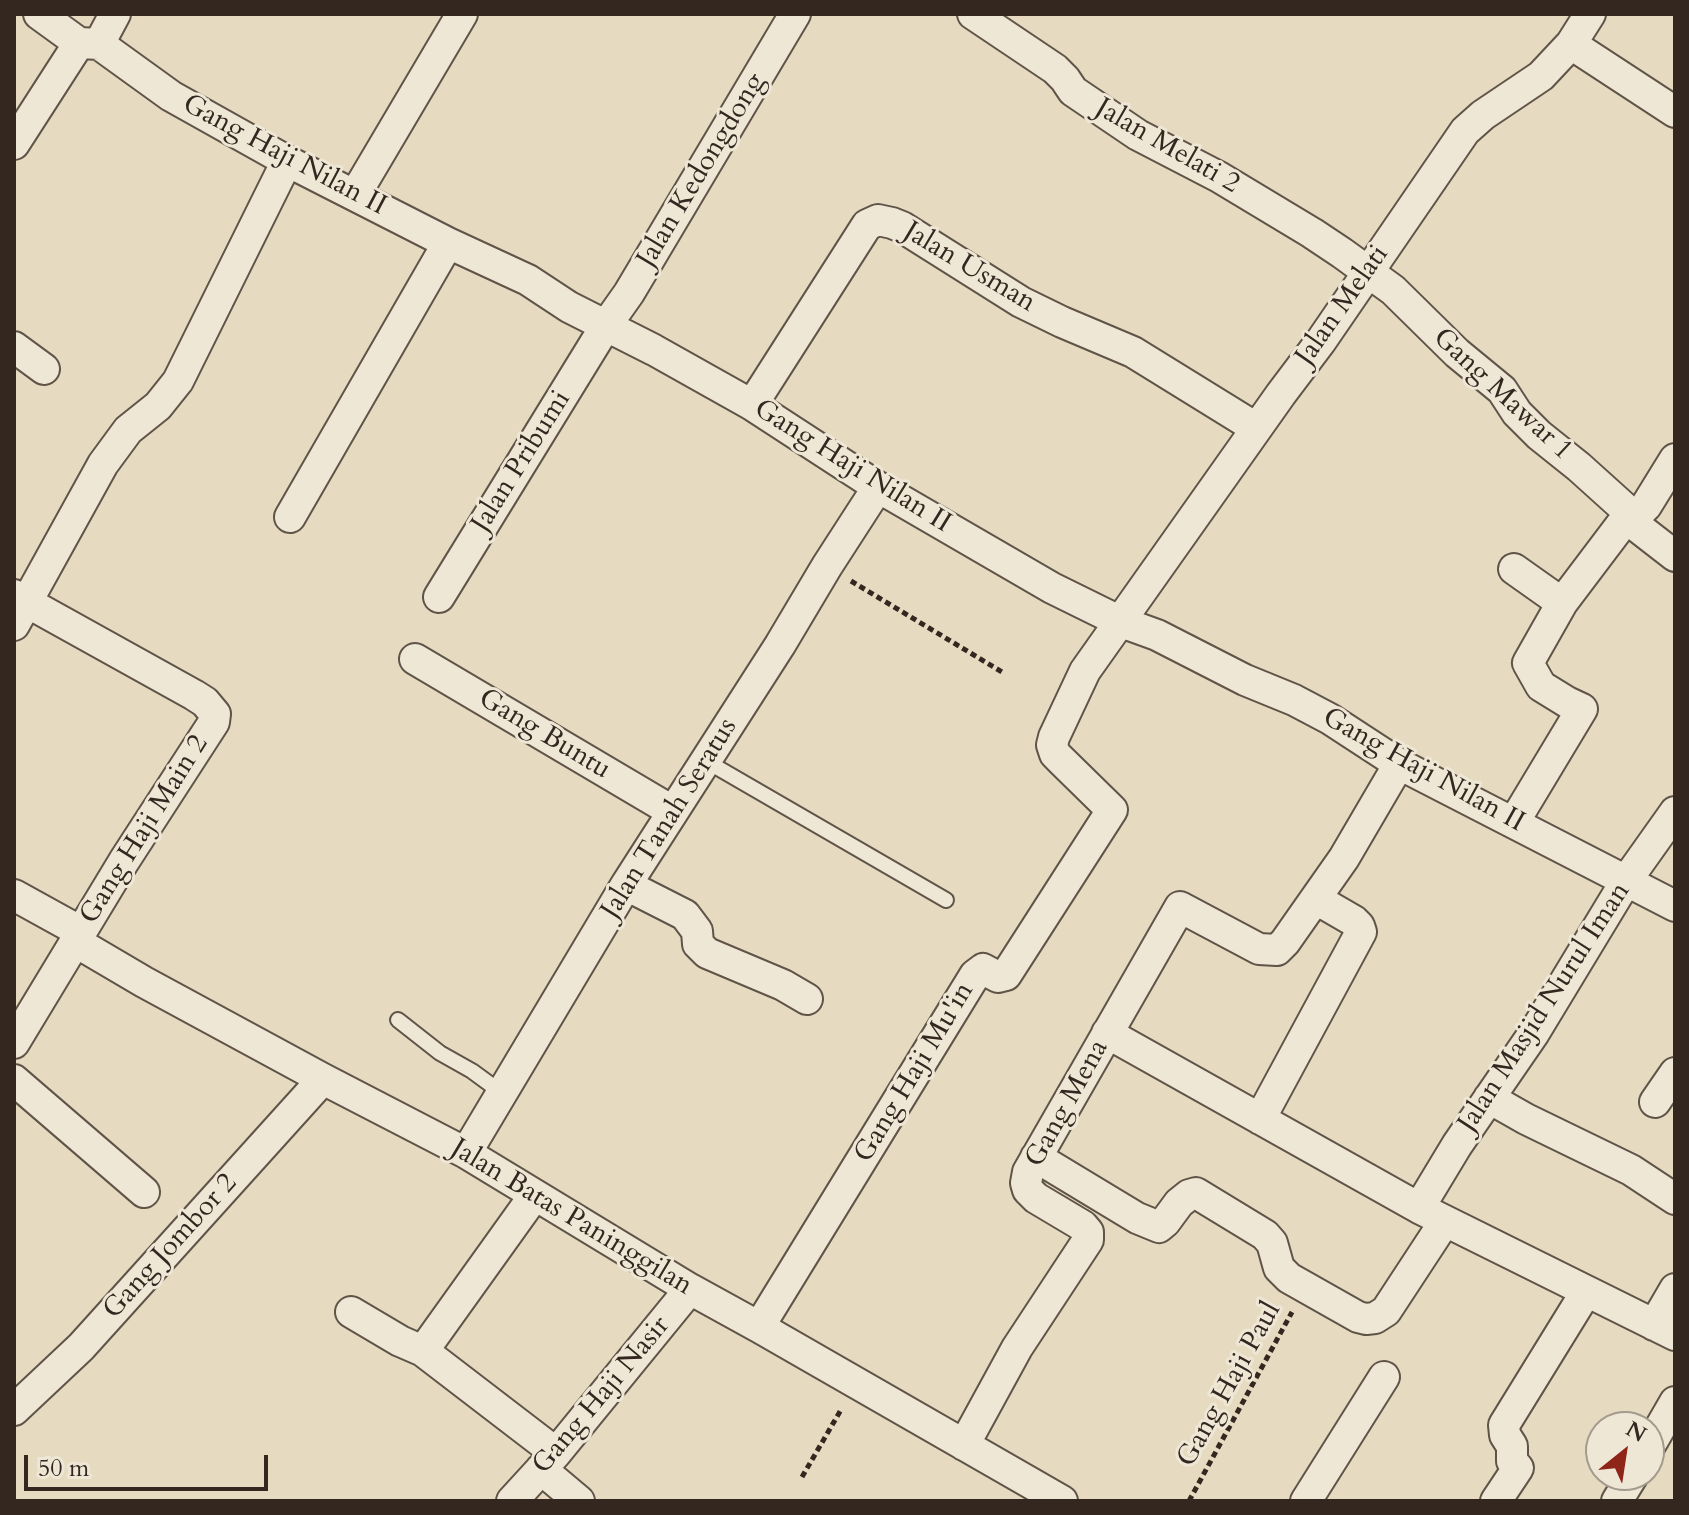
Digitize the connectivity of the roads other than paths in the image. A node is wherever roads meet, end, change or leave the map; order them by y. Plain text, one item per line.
1 (39, 14) edge
2 (115, 14) edge
3 (462, 14) edge
4 (795, 14) edge
5 (973, 14) edge
6 (1590, 14) edge
7 (89, 44) junction
8 (1571, 44) junction
9 (1675, 112) edge
10 (14, 144) edge
11 (287, 161) junction
12 (355, 195) junction
13 (448, 243) junction
14 (1368, 272) junction
15 (605, 327) junction
16 (14, 347) edge
17 (44, 369) dead end
18 (752, 405) junction
19 (1256, 428) junction
20 (1675, 459) edge
21 (878, 487) junction
22 (1631, 515) junction
23 (290, 517) dead end
24 (1675, 556) edge
25 (1514, 569) dead end
26 (439, 597) dead end
27 (1562, 603) junction
28 (18, 607) edge
29 (1121, 622) junction
30 (415, 659) dead end
31 (706, 761) junction
32 (1399, 764) junction
33 (1112, 810) joint
34 (672, 811) junction
35 (1675, 812) edge
36 (1514, 822) junction
37 (1626, 881) junction
38 (626, 885) junction
39 (14, 895) edge
40 (1316, 899) junction
41 (946, 900) dead end
42 (1675, 906) edge
43 (78, 937) junction
44 (807, 999) dead end
45 (398, 1020) dead end
46 (1107, 1033) junction
47 (15, 1042) edge
48 (1675, 1073) edge
49 (323, 1079) junction
50 (14, 1080) edge
51 (502, 1093) junction
52 (1489, 1098) junction
53 (1655, 1102) dead end
54 (1260, 1119) junction
55 (466, 1153) junction
56 (1036, 1157) junction
57 (144, 1192) dead end
58 (534, 1196) junction
59 (1675, 1199) edge
60 (1432, 1215) junction
61 (690, 1289) junction
62 (1675, 1289) edge
63 (1586, 1292) junction
64 (351, 1312) dead end
65 (759, 1327) junction
66 (1665, 1330) edge
67 (423, 1351) junction
68 (1384, 1377) dead end
69 (14, 1410) edge
70 (964, 1445) junction
71 (549, 1461) junction
72 (512, 1501) edge
73 (579, 1501) edge
74 (1062, 1501) edge
75 (1306, 1501) edge
76 (1496, 1501) edge

1 - 7 street, Gang Haji Nilan II
2 - 7 street
3 - 12 street
4 - 15 street, Jalan Kedongdong
5 - 14 street, Jalan Melati 2
6 - 8 street, Jalan Melati
7 - 10 street
7 - 11 street, Gang Haji Nilan II
8 - 9 street
8 - 14 street, Jalan Melati
11 - 12 street, Gang Haji Nilan II
11 - 28 street
12 - 13 street, Gang Haji Nilan II
13 - 15 street, Gang Haji Nilan II
13 - 23 street
14 - 19 street, Jalan Melati
14 - 22 street, Gang Mawar 1
15 - 18 street, Gang Haji Nilan II
15 - 26 street, Jalan Pribumi
16 - 17 street
18 - 19 street, Jalan Usman
18 - 21 street, Gang Haji Nilan II
19 - 29 street, Jalan Melati
20 - 22 street
21 - 29 street, Gang Haji Nilan II
21 - 31 street, Jalan Tanah Seratus
22 - 24 street, Gang Mawar 1
22 - 27 street
25 - 27 street
27 - 36 street
28 - 43 street, Gang Haji Main 2
29 - 32 street, Gang Haji Nilan II
29 - 33 street, Jalan Melati
30 - 34 street, Gang Buntu
31 - 34 street, Jalan Tanah Seratus
31 - 41 lane
32 - 36 street, Gang Haji Nilan II
32 - 40 street
33 - 65 street, Gang Haji Mu'in
34 - 38 street, Jalan Tanah Seratus
35 - 37 street, Jalan Masjid Nurul Iman
36 - 37 street, Gang Haji Nilan II
37 - 42 street, Gang Haji Nilan II
37 - 52 street, Jalan Masjid Nurul Iman
38 - 44 street
38 - 51 street, Jalan Tanah Seratus
39 - 43 street, Jalan Batas Paninggilan
40 - 46 street, Gang Mena
40 - 54 street
43 - 47 street
43 - 49 street, Jalan Batas Paninggilan
45 - 51 lane
46 - 54 street
46 - 56 street, Gang Mena
48 - 53 street
49 - 55 street, Jalan Batas Paninggilan
49 - 69 street, Gang Jombor 2
50 - 57 street
51 - 55 street, Jalan Tanah Seratus
52 - 59 street
52 - 60 street, Jalan Masjid Nurul Iman
54 - 60 street
55 - 58 street, Jalan Batas Paninggilan
56 - 60 street, Jalan Masjid Nurul Iman
56 - 70 street, Gang Mena
58 - 61 street, Jalan Batas Paninggilan
58 - 67 street
60 - 63 street
61 - 65 street, Jalan Batas Paninggilan
61 - 71 street, Gang Haji Nasir
62 - 66 street
63 - 66 street
63 - 76 street
64 - 67 street
65 - 70 street, Jalan Batas Paninggilan
67 - 71 street
68 - 75 street
70 - 74 street, Jalan Batas Paninggilan
71 - 72 street, Gang Haji Nasir
71 - 73 street

